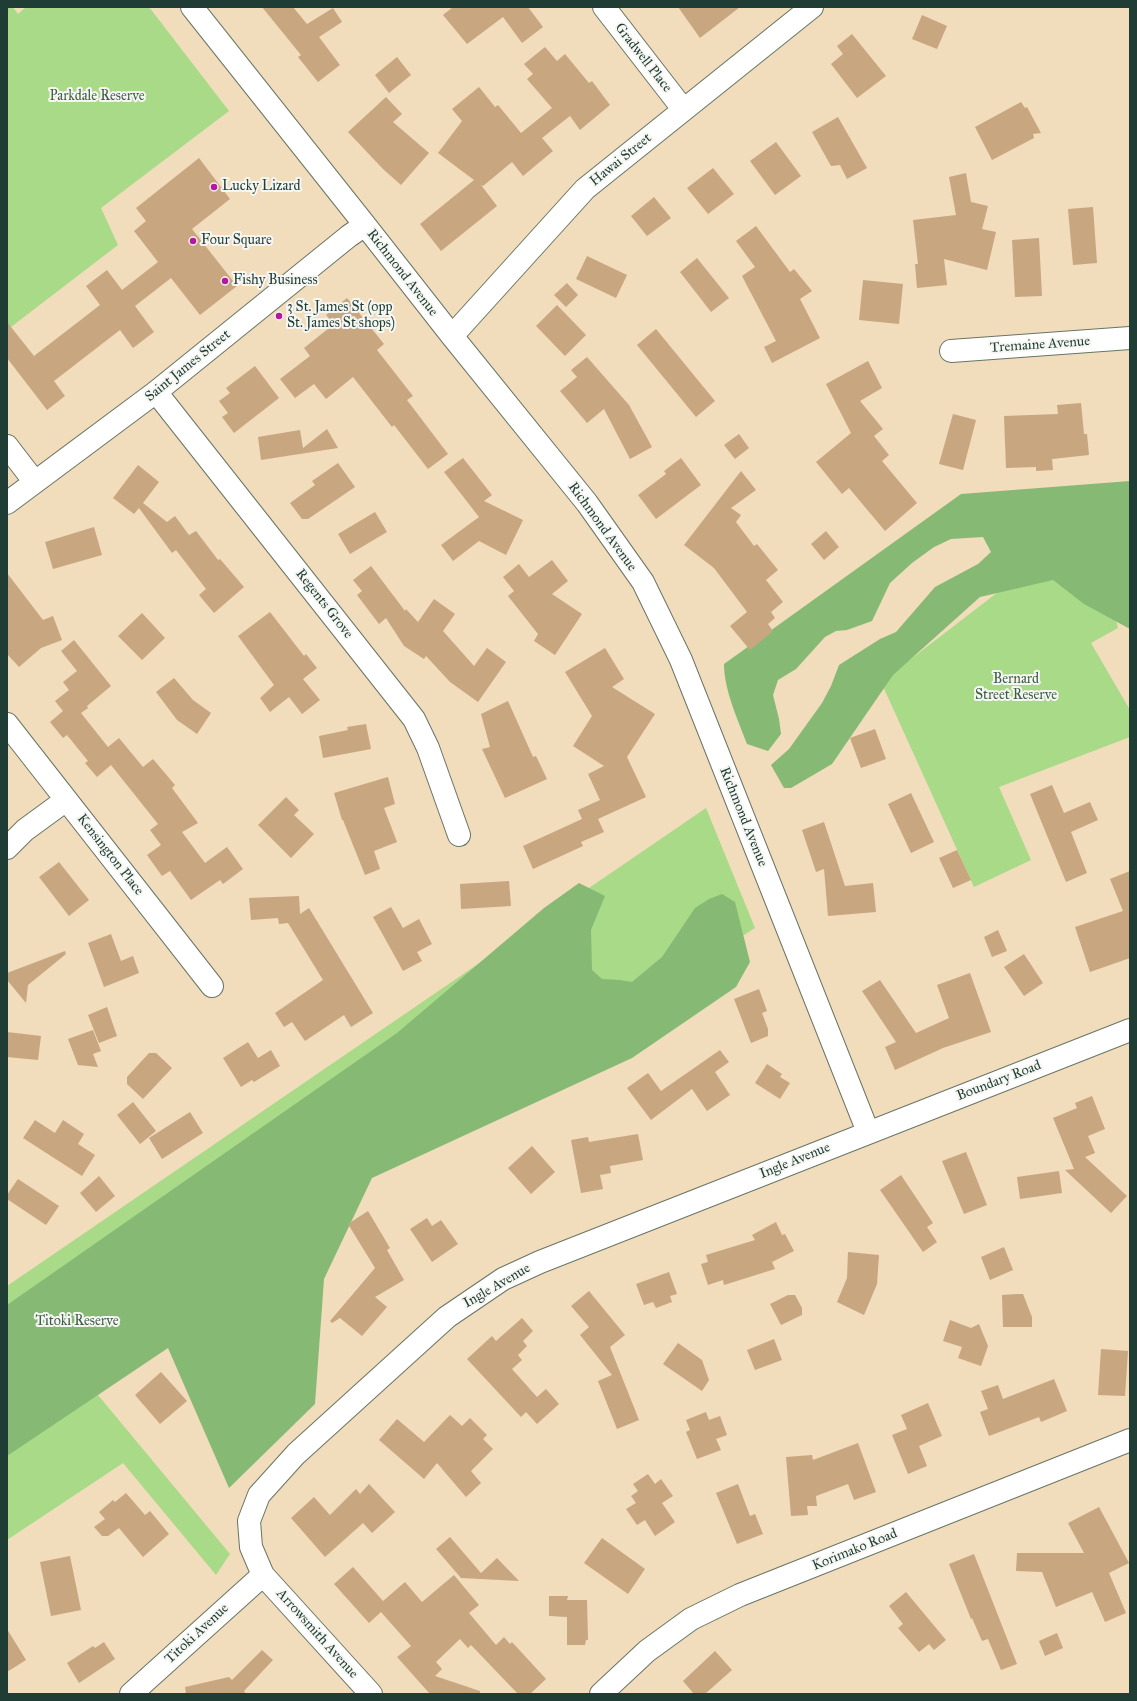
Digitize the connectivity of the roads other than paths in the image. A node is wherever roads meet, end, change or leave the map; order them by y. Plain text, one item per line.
1 (192, 7) edge
2 (604, 7) edge
3 (812, 7) edge
4 (683, 109) junction
5 (365, 225) junction
6 (452, 336) junction
7 (1130, 338) edge
8 (951, 351) dead end
9 (156, 392) junction
10 (7, 446) edge
11 (34, 481) junction
12 (7, 503) edge
13 (7, 724) edge
14 (66, 800) junction
15 (459, 835) dead end
16 (7, 848) edge
17 (212, 986) dead end
18 (1130, 1030) edge
19 (868, 1132) junction
20 (1130, 1440) edge
21 (263, 1575) junction
22 (131, 1694) edge
23 (371, 1694) edge
24 (601, 1694) edge

1 - 5 street, Richmond Avenue
2 - 4 street, Gradwell Place
3 - 4 street, Hawai Street
4 - 6 street, Hawai Street
5 - 6 street, Richmond Avenue
5 - 9 street, Saint James Street
6 - 19 street, Richmond Avenue
7 - 8 street, Tremaine Avenue
9 - 11 street, Saint James Street
9 - 15 street, Regents Grove
10 - 11 street
11 - 12 street, Saint James Street
13 - 14 street, Kensington Place
14 - 16 street
14 - 17 street, Kensington Place
18 - 19 street, Boundary Road
19 - 21 street, Ingle Avenue
20 - 24 street, Korimako Road
21 - 22 street, Titoki Avenue
21 - 23 street, Arrowsmith Avenue

